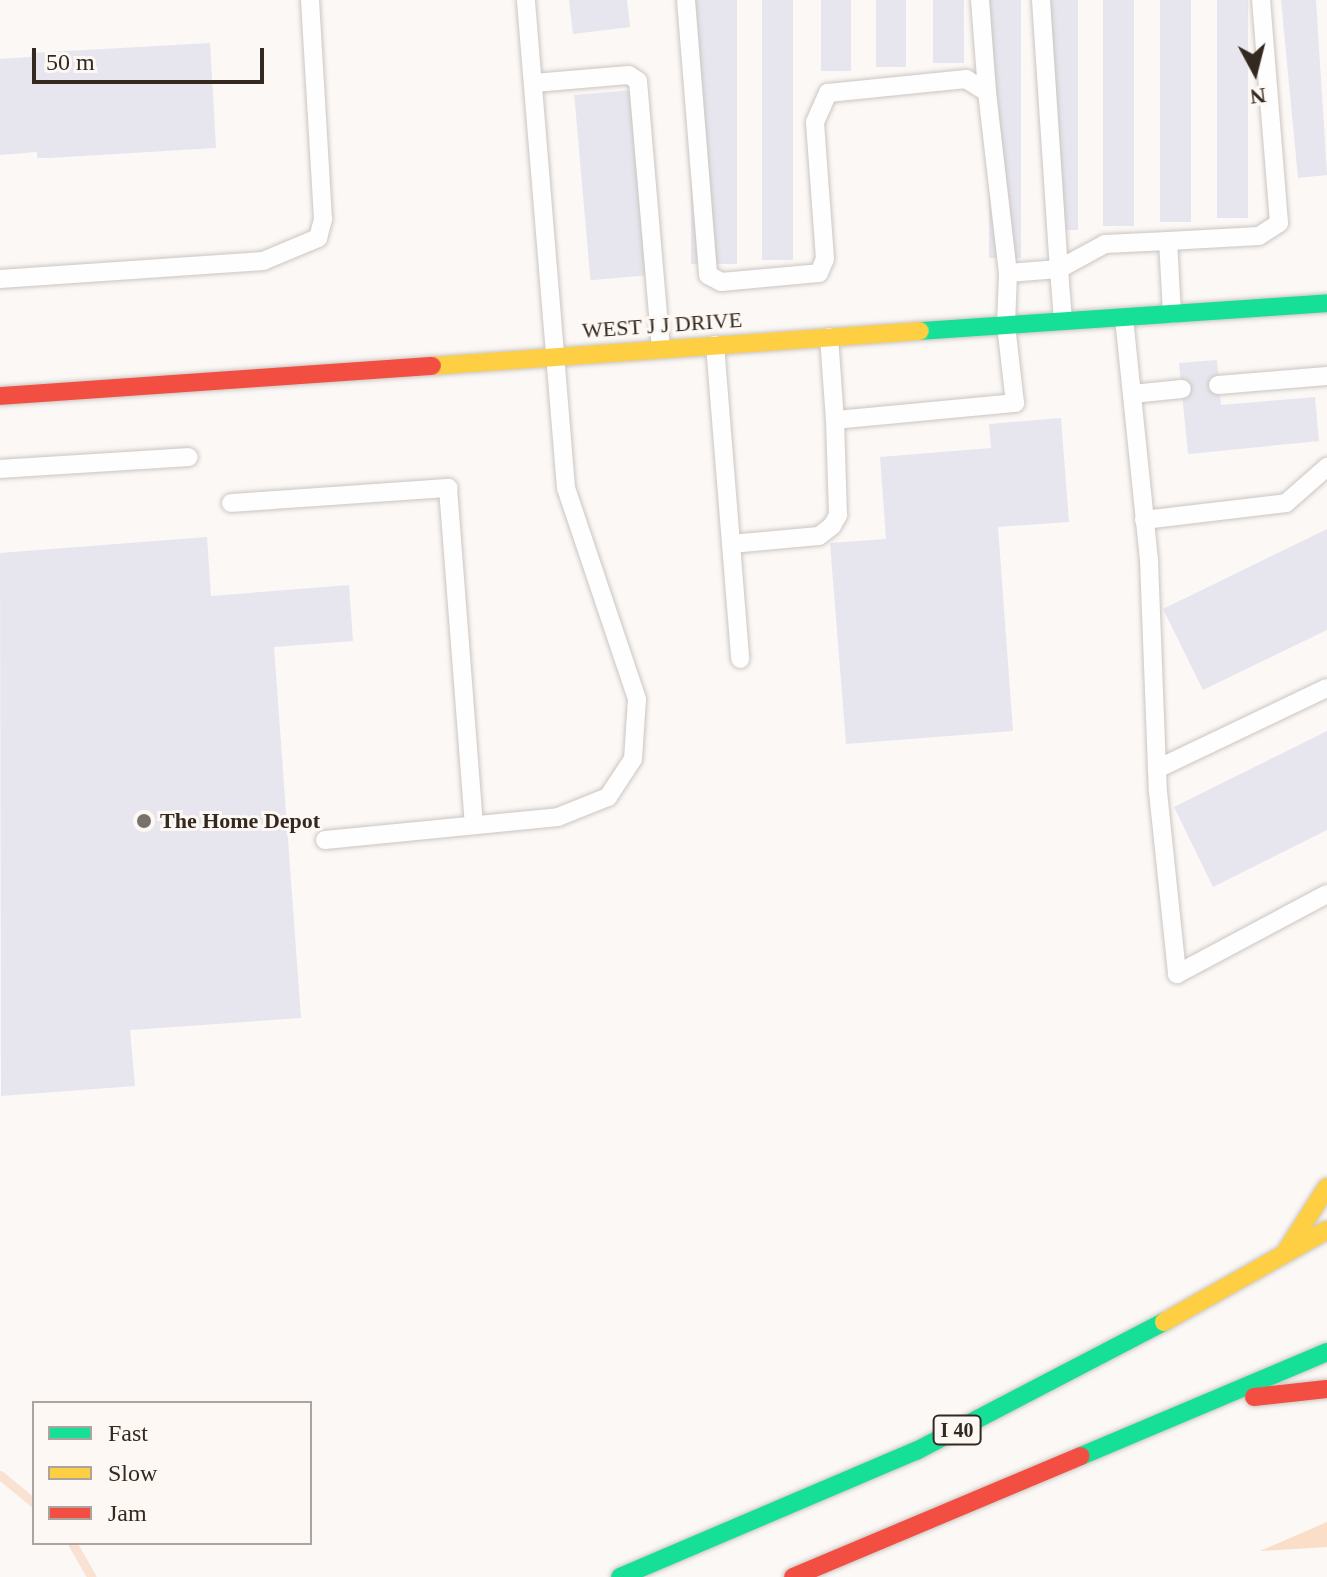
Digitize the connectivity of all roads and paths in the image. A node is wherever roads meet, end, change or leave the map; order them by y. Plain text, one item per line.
1 (310, 0) edge
2 (526, 0) edge
3 (686, 0) edge
4 (980, 0) edge
5 (1041, 0) edge
6 (1261, 0) edge
7 (534, 83) junction
8 (987, 92) junction
9 (1168, 241) junction
10 (1059, 269) junction
11 (1008, 273) junction
12 (0, 279) edge
13 (1327, 303) edge
14 (1172, 314) junction
15 (1124, 318) junction
16 (1063, 321) junction
17 (1006, 325) junction
18 (829, 337) junction
19 (715, 345) junction
20 (661, 348) junction
21 (558, 356) junction
22 (1327, 376) edge
23 (1218, 385) dead end
24 (1182, 389) dead end
25 (1132, 394) junction
26 (0, 396) edge
27 (835, 420) junction
28 (189, 457) dead end
29 (1327, 467) edge
30 (0, 469) edge
31 (231, 503) dead end
32 (1144, 520) junction
33 (731, 544) junction
34 (740, 659) dead end
35 (1327, 688) edge
36 (1157, 769) junction
37 (474, 825) junction
38 (325, 840) dead end
39 (1327, 894) edge
40 (1327, 1187) edge
41 (1327, 1230) edge
42 (1282, 1258) junction
43 (1327, 1352) edge
44 (1327, 1389) edge
45 (1204, 1402) junction
46 (620, 1577) edge
47 (793, 1577) edge

1 - 12 lane
2 - 7 lane
3 - 8 lane
4 - 8 lane
5 - 10 lane
6 - 9 lane
7 - 20 lane
7 - 21 lane
8 - 11 lane
9 - 10 lane
9 - 14 lane
10 - 11 lane
10 - 16 lane
11 - 17 lane
13 - 14 main road, WEST J J DRIVE
14 - 15 main road, WEST J J DRIVE
15 - 16 main road, WEST J J DRIVE
15 - 25 lane
16 - 17 main road, WEST J J DRIVE
17 - 18 main road, WEST J J DRIVE
17 - 27 lane
18 - 19 main road, WEST J J DRIVE
18 - 27 lane
19 - 20 main road, WEST J J DRIVE
19 - 33 lane
20 - 21 main road, WEST J J DRIVE
21 - 26 main road, WEST J J DRIVE
21 - 37 lane
22 - 23 lane
24 - 25 lane
25 - 32 lane
27 - 33 lane
28 - 30 lane
29 - 32 lane
31 - 37 lane
32 - 36 lane
33 - 34 lane
35 - 36 lane
36 - 39 lane
37 - 38 lane
40 - 42 main road
41 - 42 main road, I 40
42 - 46 main road, I 40
43 - 45 main road
44 - 45 main road
45 - 47 main road

